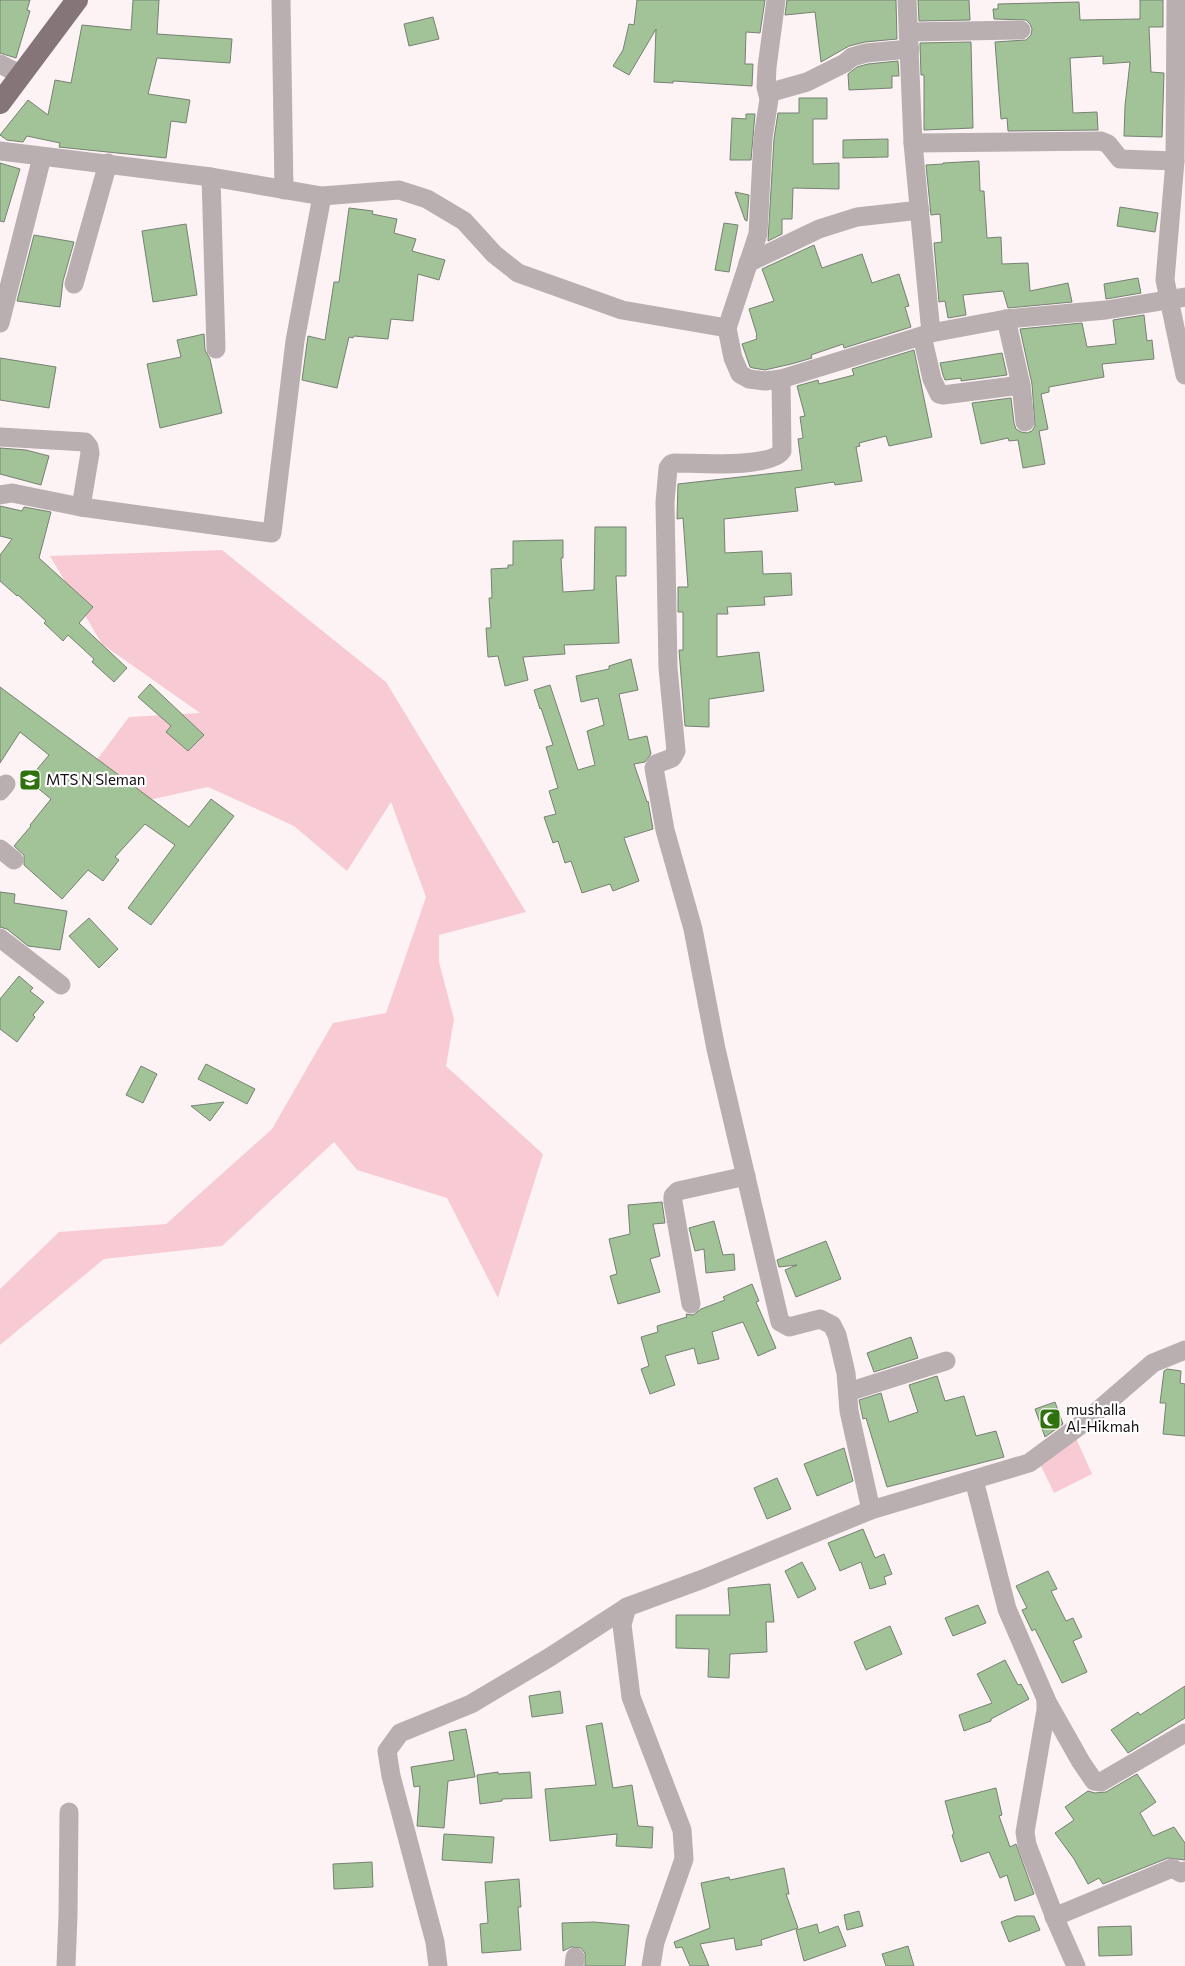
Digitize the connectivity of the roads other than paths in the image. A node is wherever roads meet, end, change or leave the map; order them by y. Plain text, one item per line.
1 (77, 0) edge
2 (281, 0) edge
3 (776, 0) edge
4 (907, 0) edge
5 (1176, 0) edge
6 (1021, 30) dead end
7 (909, 41) junction
8 (0, 64) edge
9 (1180, 65) edge
10 (21, 75) junction
11 (768, 93) junction
12 (0, 104) edge
13 (913, 143) junction
14 (0, 151) edge
15 (42, 157) junction
16 (1175, 161) junction
17 (108, 163) junction
18 (211, 177) junction
19 (284, 190) junction
20 (322, 196) junction
21 (920, 210) junction
22 (748, 263) junction
23 (74, 284) dead end
24 (1177, 298) edge
25 (1006, 320) junction
26 (0, 323) edge
27 (727, 328) junction
28 (926, 334) junction
29 (216, 349) dead end
30 (1185, 375) edge
31 (780, 378) junction
32 (1021, 385) junction
33 (1024, 422) dead end
34 (0, 437) edge
35 (0, 494) edge
36 (81, 507) junction
37 (0, 938) edge
38 (61, 985) dead end
39 (746, 1176) junction
40 (691, 1304) dead end
41 (1185, 1350) edge
42 (946, 1361) dead end
43 (848, 1392) junction
44 (974, 1480) junction
45 (871, 1510) junction
46 (627, 1607) junction
47 (1046, 1699) junction
48 (1185, 1733) edge
49 (69, 1812) dead end
50 (1185, 1871) edge
51 (1061, 1914) junction
52 (66, 1966) edge
53 (438, 1966) edge
54 (651, 1966) edge
55 (1076, 1966) edge

1 - 10 main road
2 - 19 street
3 - 11 street
4 - 7 street
5 - 9 street
6 - 7 street
7 - 11 street
7 - 13 street
8 - 10 street
9 - 16 street
10 - 12 main road
11 - 22 street
13 - 16 street
13 - 21 street
14 - 15 street
15 - 17 street
15 - 26 street
16 - 24 street
17 - 18 street
17 - 23 street
18 - 19 street
18 - 29 street
19 - 20 street
20 - 27 street
20 - 36 street
21 - 22 street
21 - 28 street
22 - 27 street
24 - 25 street
24 - 30 street
25 - 28 street
25 - 32 street
27 - 31 street
28 - 31 street
28 - 32 street
31 - 39 street
32 - 33 street
34 - 36 street
35 - 36 street
37 - 38 street
39 - 40 street
39 - 43 street
41 - 44 street
42 - 43 street
43 - 45 street
44 - 45 street
44 - 47 street
45 - 46 street
46 - 53 street
46 - 54 street
47 - 48 street
47 - 51 street
49 - 52 street
50 - 51 street
51 - 55 street

